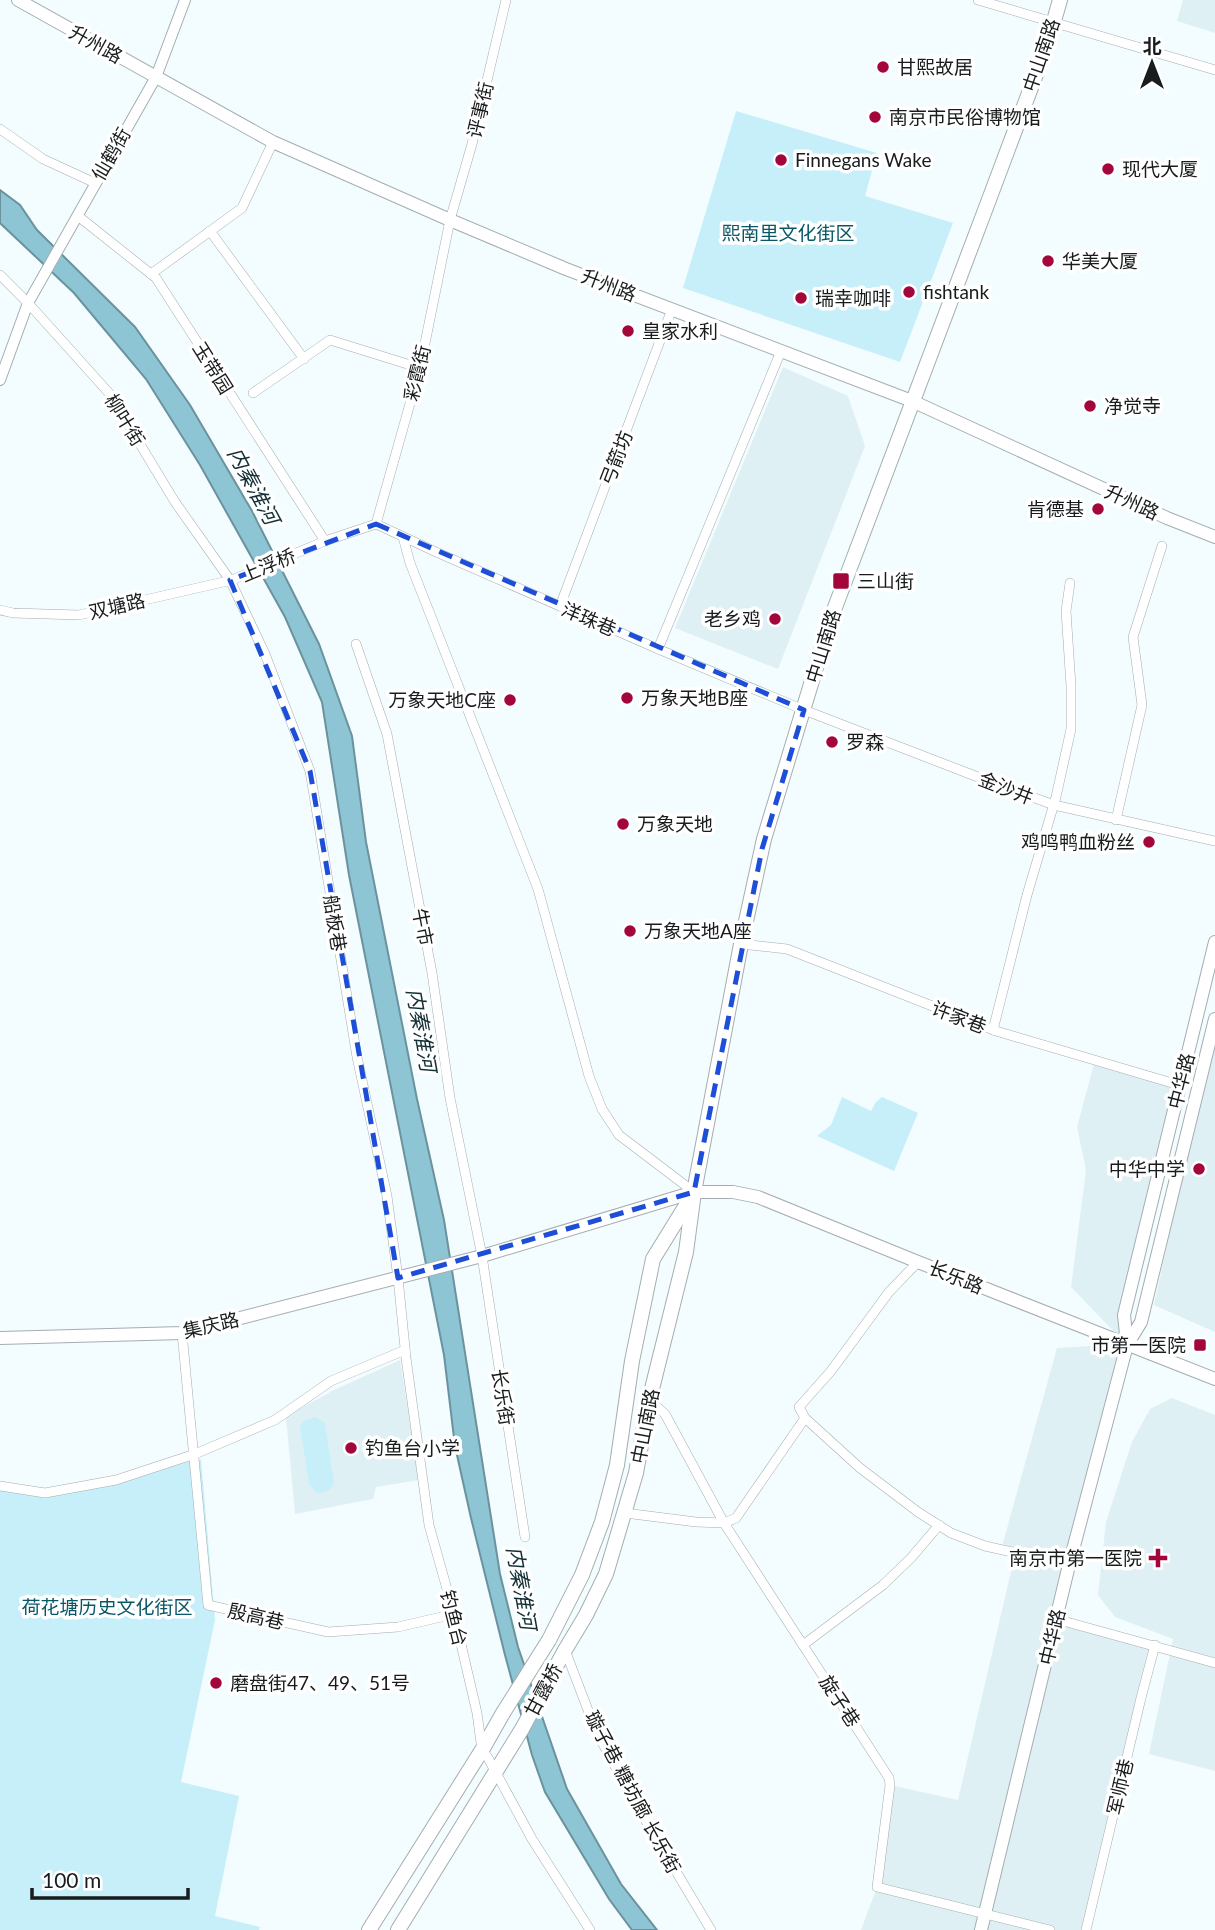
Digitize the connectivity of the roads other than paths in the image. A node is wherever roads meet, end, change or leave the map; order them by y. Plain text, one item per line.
1 (18, 0) edge
2 (185, 0) edge
3 (506, 0) edge
4 (978, 0) edge
5 (1059, 0) edge
6 (1053, 22) junction
7 (1215, 70) edge
8 (156, 77) junction
9 (0, 129) edge
10 (274, 142) junction
11 (95, 183) junction
12 (78, 216) junction
13 (450, 220) junction
14 (210, 231) junction
15 (151, 274) junction
16 (0, 275) edge
17 (28, 303) junction
18 (672, 309) junction
19 (781, 351) junction
20 (304, 359) junction
21 (420, 368) junction
22 (0, 380) edge
23 (253, 393) dead end
24 (912, 401) junction
25 (376, 524) junction
26 (403, 537) junction
27 (1215, 537) edge
28 (325, 541) junction
29 (1162, 546) dead end
30 (231, 580) junction
31 (1070, 583) dead end
32 (560, 606) junction
33 (0, 610) edge
34 (356, 644) dead end
35 (658, 649) junction
36 (804, 710) junction
37 (1054, 806) junction
38 (1116, 820) junction
39 (1215, 841) edge
40 (1215, 942) edge
41 (741, 944) junction
42 (1196, 1016) junction
43 (1215, 1020) edge
44 (993, 1030) junction
45 (1180, 1085) junction
46 (694, 1192) junction
47 (482, 1256) junction
48 (918, 1262) junction
49 (398, 1278) junction
50 (182, 1333) junction
51 (0, 1338) edge
52 (1127, 1345) junction
53 (405, 1350) junction
54 (1215, 1379) edge
55 (648, 1405) junction
56 (805, 1418) junction
57 (195, 1454) junction
58 (0, 1486) edge
59 (625, 1513) junction
60 (724, 1523) junction
61 (939, 1525) junction
62 (525, 1537) dead end
63 (1069, 1565) junction
64 (454, 1614) junction
65 (1056, 1619) junction
66 (549, 1640) joint
67 (803, 1645) junction
68 (1156, 1645) junction
69 (565, 1650) junction
70 (1215, 1663) edge
71 (482, 1750) junction
72 (495, 1771) junction
73 (985, 1913) junction
74 (369, 1930) edge
75 (398, 1930) edge
76 (590, 1930) edge
77 (711, 1930) edge
78 (981, 1930) edge
79 (1050, 1930) edge
80 (1086, 1930) edge

1 - 8 main road, 升州路
2 - 8 street, 仙鹤街
3 - 13 street, 评事街
4 - 6 street
5 - 6 main road, 中山南路
6 - 7 street
6 - 24 main road, 中山南路
8 - 10 main road, 升州路
8 - 11 street, 仙鹤街
9 - 11 street
10 - 13 main road, 升州路
10 - 14 street
11 - 12 street, 仙鹤街
12 - 15 street, 玉带园
12 - 17 street, 仙鹤街
13 - 18 main road, 升州路
13 - 21 street, 彩霞街
14 - 15 street
14 - 20 street
15 - 28 street, 玉带园
16 - 17 street, 柳叶街
17 - 22 street
17 - 30 street, 柳叶街
18 - 19 main road, 升州路
18 - 32 street, 弓箭坊
19 - 24 main road, 升州路
19 - 35 street
20 - 21 street
20 - 23 street
21 - 25 street, 彩霞街
24 - 27 main road, 升州路
24 - 36 main road, 中山南路
25 - 26 street, 洋珠巷
25 - 28 street
26 - 32 street, 洋珠巷
26 - 46 street
28 - 30 street, 上浮桥
29 - 38 street
30 - 33 street, 双塘路
30 - 49 street, 船板巷
31 - 37 street
32 - 35 street, 洋珠巷
34 - 47 street, 牛市
35 - 36 street, 洋珠巷
36 - 37 street, 金沙井
36 - 41 main road, 中山南路
37 - 38 street, 金沙井
37 - 44 street
38 - 39 street, 金沙井
40 - 42 main road, 中华路
41 - 44 street, 许家巷
41 - 46 main road, 中山南路
42 - 43 street
42 - 45 main road, 中华路
43 - 52 main road, 中华路
44 - 45 street, 许家巷
45 - 52 main road, 中华路
46 - 47 main road
46 - 48 main road, 长乐路
46 - 55 main road, 中山南路
46 - 66 main road, 中山南路
47 - 49 main road, 集庆路
47 - 62 street, 长乐街
48 - 52 main road, 长乐路
48 - 56 street
49 - 50 main road, 集庆路
49 - 53 street, 钓鱼台
50 - 51 main road, 集庆路
50 - 57 street, 殷高巷
52 - 54 main road, 长乐路
52 - 63 main road, 中华路
53 - 57 street
53 - 64 street, 钓鱼台
55 - 59 main road, 中山南路
55 - 60 street, 旋子巷
56 - 60 street
56 - 61 street
57 - 58 street
57 - 64 street, 殷高巷
59 - 60 street
59 - 69 main road, 中山南路
60 - 67 street, 旋子巷
61 - 63 street
61 - 67 street
63 - 65 main road, 中华路
64 - 71 street, 钓鱼台
65 - 68 street
65 - 73 main road, 中华路
66 - 71 main road, 甘露桥, bridge
67 - 73 street, 旋子巷
68 - 70 street
68 - 80 street, 军师巷
69 - 72 main road, 甘露桥
69 - 77 street, 璇子巷 糖坊廊 长乐街
71 - 72 street, 钓鱼台
71 - 74 main road
72 - 75 main road
72 - 76 street, 钓鱼台
73 - 78 main road, 中华路
73 - 79 street

